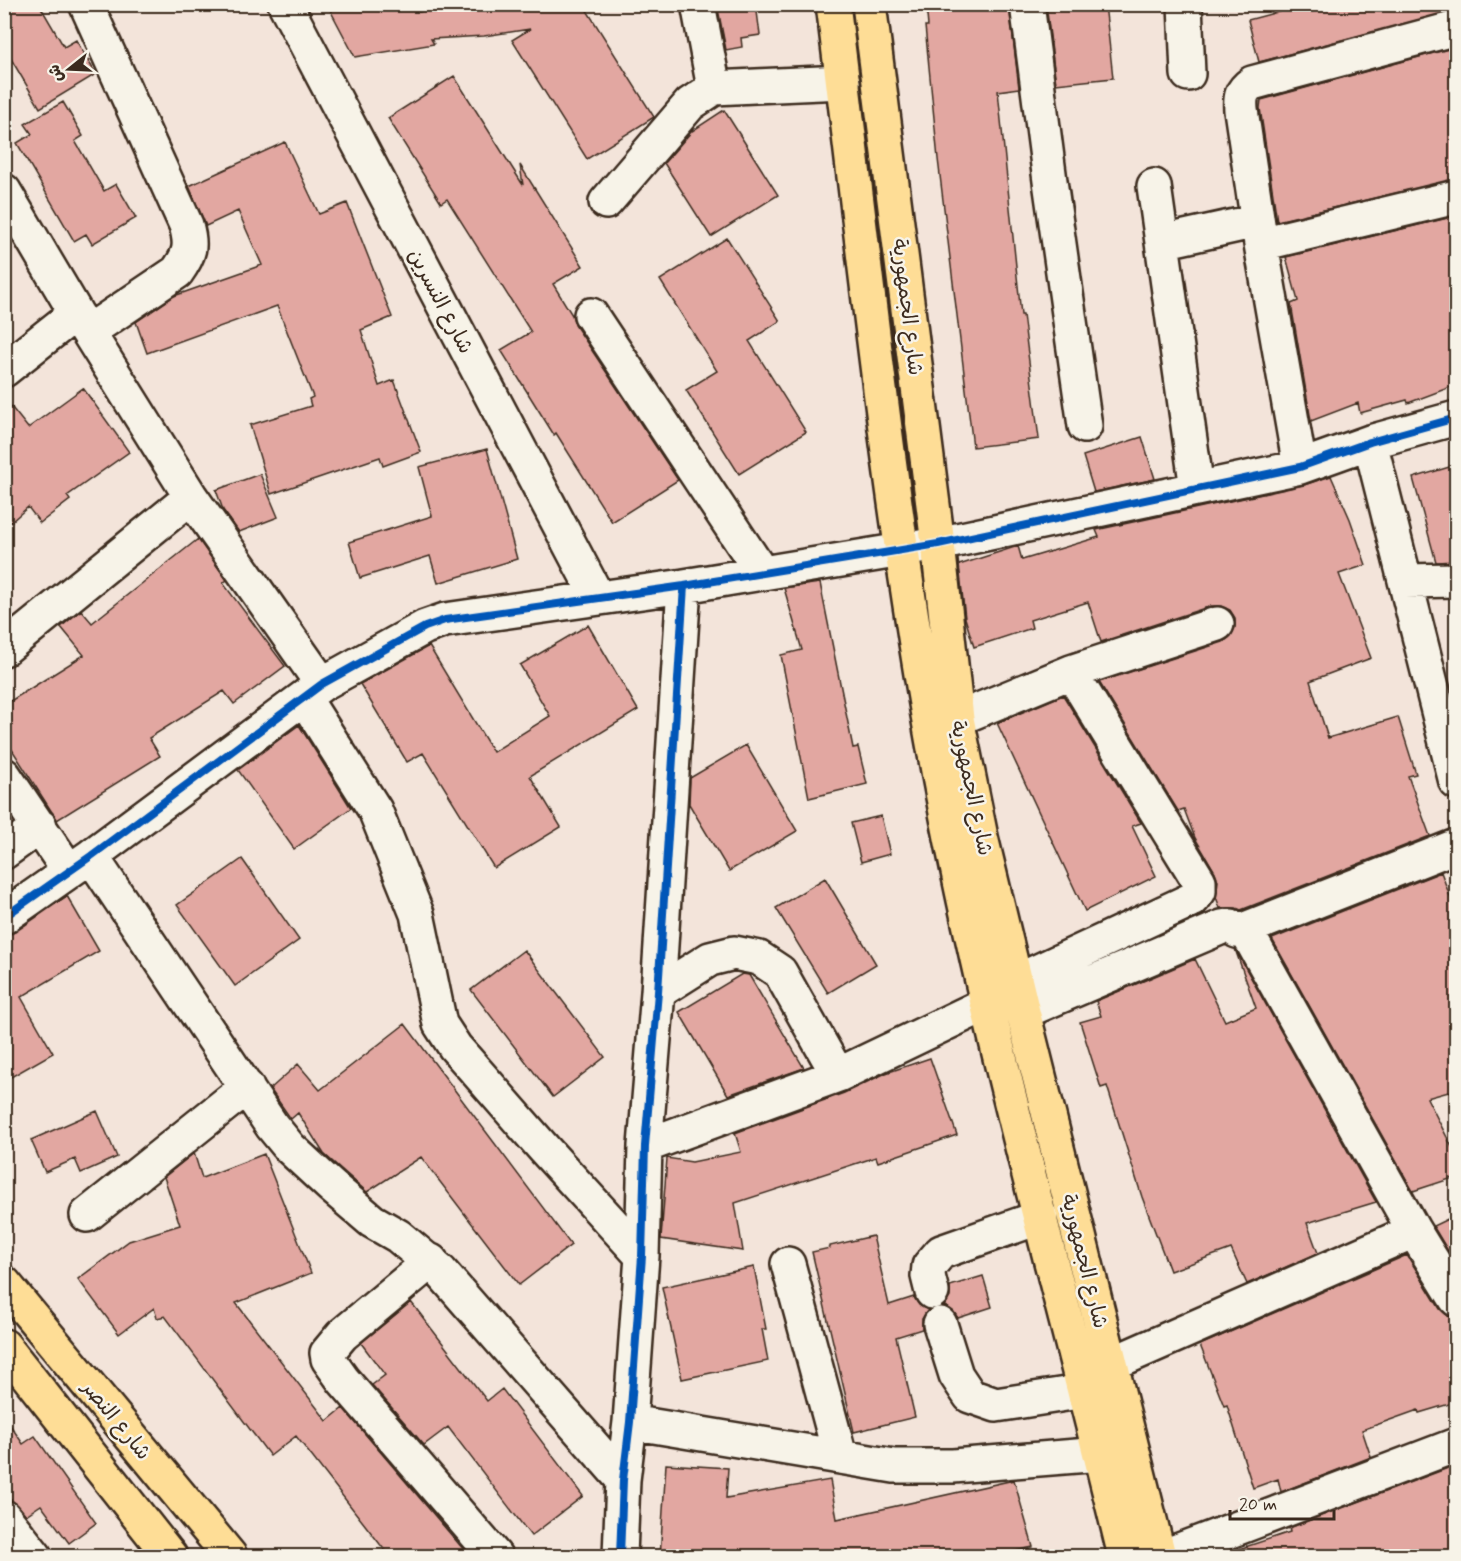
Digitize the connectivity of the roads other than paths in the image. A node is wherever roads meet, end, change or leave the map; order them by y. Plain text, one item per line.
1 (86, 4) edge
2 (285, 4) edge
3 (699, 4) edge
4 (834, 4) edge
5 (869, 4) edge
6 (1027, 4) edge
7 (1185, 4) edge
8 (1456, 28) edge
9 (1188, 74) dead end
10 (843, 82) junction
11 (714, 88) junction
12 (1154, 186) dead end
13 (4, 191) edge
14 (1456, 197) edge
15 (606, 202) dead end
16 (1259, 233) junction
17 (1162, 242) junction
18 (591, 315) dead end
19 (82, 322) junction
20 (4, 370) edge
21 (1456, 418) edge
22 (1085, 426) dead end
23 (1370, 442) junction
24 (1299, 467) junction
25 (1197, 489) junction
26 (191, 497) junction
27 (938, 544) junction
28 (900, 550) junction
29 (762, 573) junction
30 (1456, 580) edge
31 (1405, 581) junction
32 (684, 586) junction
33 (598, 598) junction
34 (1217, 624) dead end
35 (4, 649) edge
36 (1071, 672) junction
37 (313, 691) junction
38 (957, 720) junction
39 (4, 775) edge
40 (1456, 782) edge
41 (40, 826) junction
42 (1456, 846) edge
43 (4, 852) edge
44 (80, 864) junction
45 (4, 917) edge
46 (1245, 929) junction
47 (1017, 981) junction
48 (658, 992) junction
49 (986, 1004) junction
50 (1023, 1012) junction
51 (838, 1075) junction
52 (247, 1088) junction
53 (645, 1146) junction
54 (87, 1215) dead end
55 (1041, 1217) junction
56 (1414, 1231) junction
57 (642, 1256) junction
58 (431, 1262) junction
59 (788, 1264) dead end
60 (4, 1283) edge
61 (932, 1292) dead end
62 (1456, 1299) edge
63 (940, 1324) dead end
64 (4, 1347) edge
65 (1111, 1364) junction
66 (1085, 1391) junction
67 (630, 1422) junction
68 (1456, 1445) edge
69 (1101, 1454) junction
70 (840, 1456) junction
71 (623, 1480) junction
72 (4, 1517) edge
73 (35, 1557) edge
74 (170, 1557) edge
75 (230, 1557) edge
76 (495, 1557) edge
77 (620, 1557) edge
78 (1125, 1557) edge
79 (1162, 1557) edge

1 - 19 street
2 - 33 street, شارع النسرين
3 - 11 street
4 - 10 main road, شارع الجمهورية
5 - 27 main road, شارع الجمهورية
6 - 22 street
7 - 9 street
8 - 16 street
10 - 11 street
10 - 28 main road, شارع الجمهورية
11 - 15 street
12 - 17 street
13 - 19 street
14 - 16 street
16 - 17 street
16 - 24 street
17 - 25 street
18 - 29 street
19 - 20 street
19 - 26 street
21 - 23 street
23 - 24 street
23 - 31 street
24 - 25 street
25 - 27 street
26 - 35 street
26 - 37 street
27 - 28 street
27 - 38 main road, شارع الجمهورية
28 - 29 street
28 - 49 main road, شارع الجمهورية
29 - 32 street
30 - 31 street
31 - 40 street
32 - 33 street
32 - 48 street
33 - 37 street
34 - 36 street
36 - 38 street
36 - 47 street
37 - 44 street
37 - 57 street
38 - 47 main road, شارع الجمهورية
39 - 41 street
41 - 43 street
41 - 44 street
42 - 46 street
44 - 45 street
44 - 52 street
46 - 50 street
46 - 56 street
47 - 50 main road, شارع الجمهورية
48 - 51 street
48 - 53 street
49 - 51 street
49 - 55 main road, شارع الجمهورية
50 - 65 main road, شارع الجمهورية
51 - 53 street
52 - 54 street
52 - 58 street
53 - 57 street
55 - 61 street
55 - 66 main road, شارع الجمهورية
56 - 62 street
56 - 65 street
57 - 67 street
58 - 71 street
58 - 76 street
59 - 70 street
60 - 75 main road, شارع النصر
63 - 66 street
64 - 74 main road, شارع النصر
65 - 79 main road, شارع الجمهورية
66 - 69 main road, شارع الجمهورية
67 - 70 street
67 - 71 street
68 - 79 street
69 - 70 street
69 - 78 main road, شارع الجمهورية
71 - 77 street
72 - 73 street

